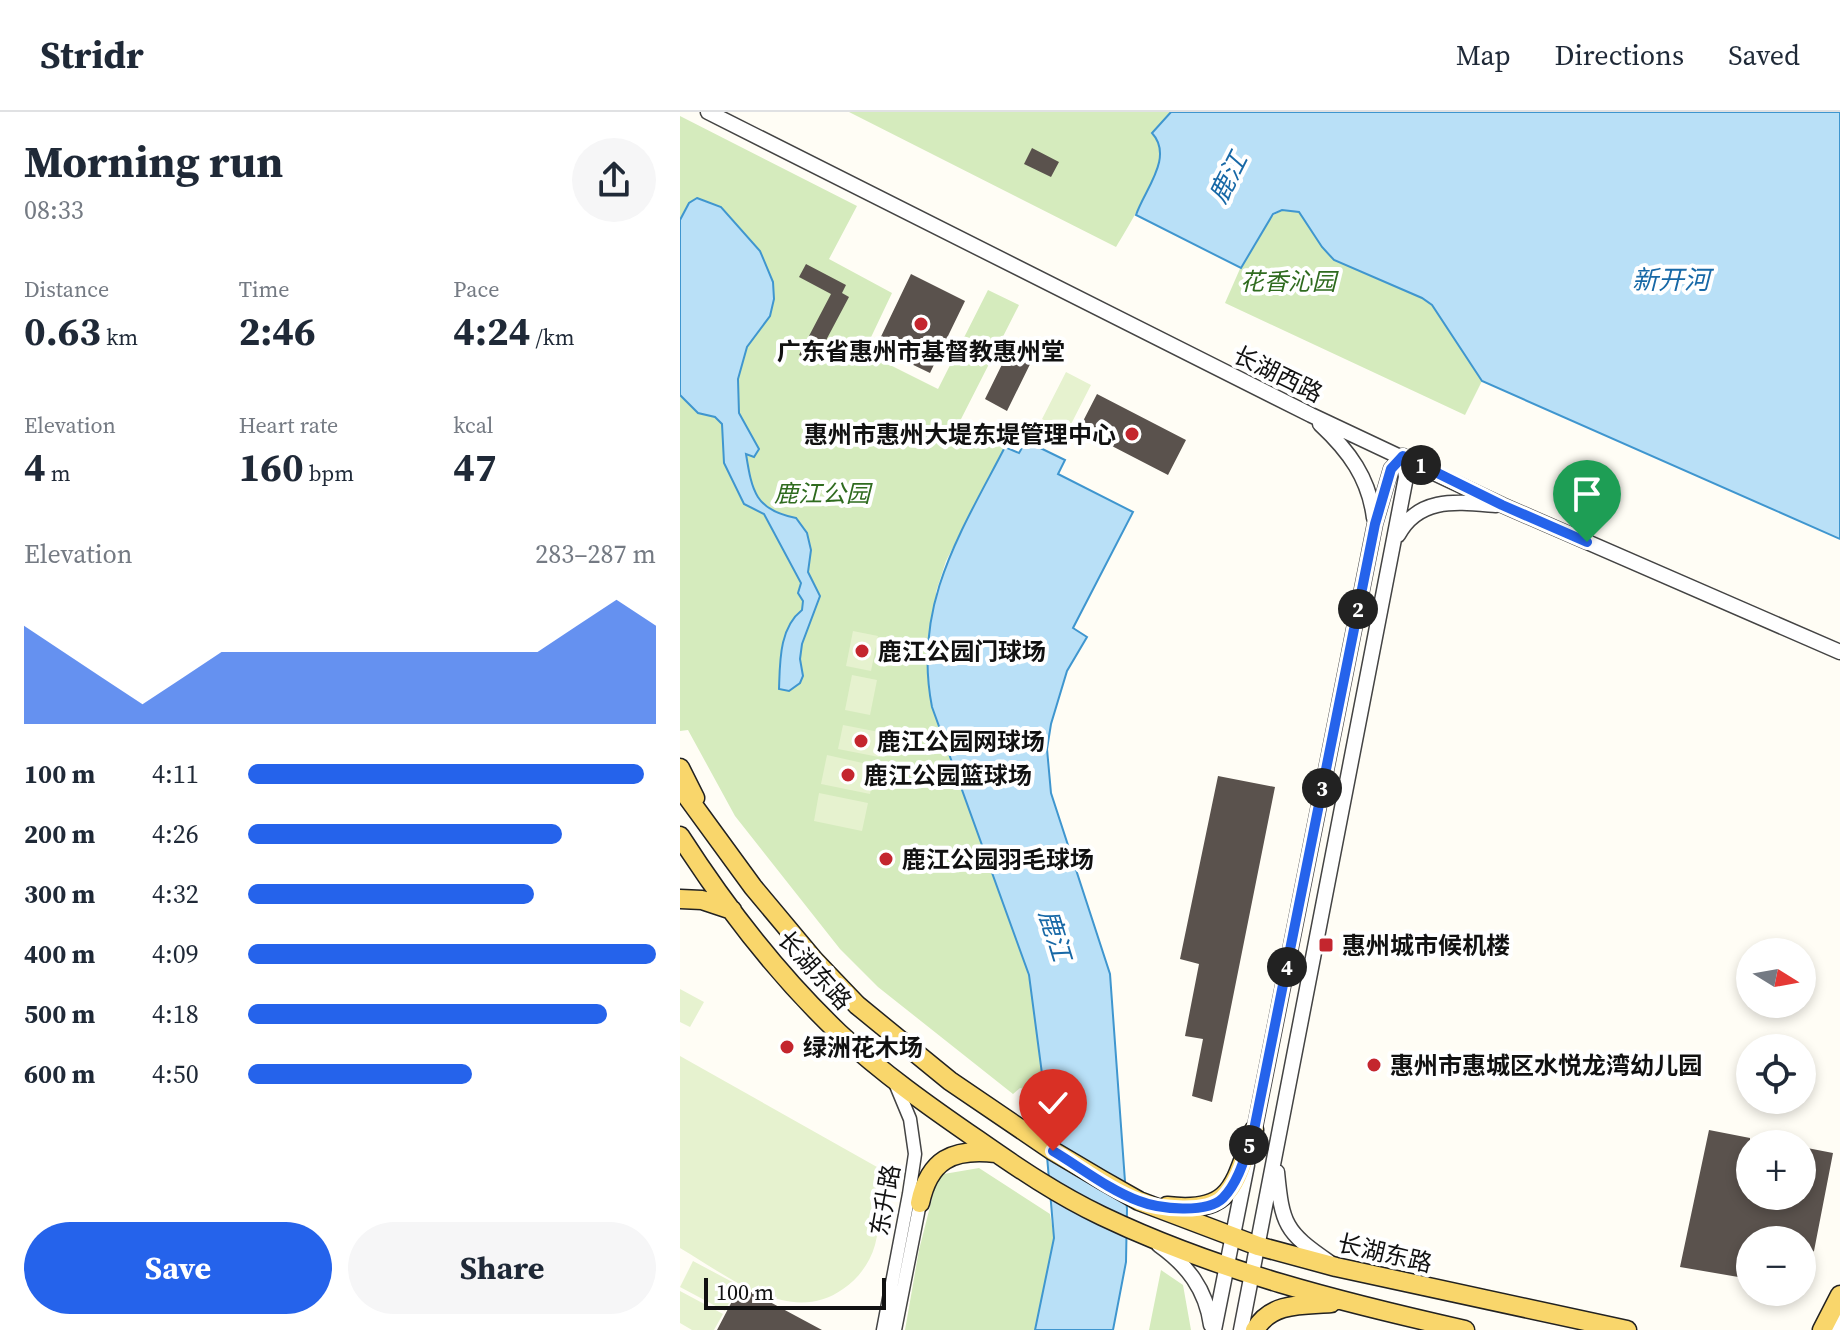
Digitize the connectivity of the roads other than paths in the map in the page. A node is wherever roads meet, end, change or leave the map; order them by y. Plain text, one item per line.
1 (708, 112) edge
2 (1311, 415) junction
3 (1403, 456) junction
4 (1502, 505) junction
5 (1375, 524) junction
6 (1392, 546) junction
7 (1840, 652) edge
8 (680, 768) edge
9 (680, 787) edge
10 (712, 833) junction
11 (680, 836) edge
12 (680, 899) edge
13 (734, 911) junction
14 (893, 1079) junction
15 (1254, 1130) junction
16 (996, 1153) junction
17 (1275, 1159) junction
18 (1139, 1201) junction
19 (920, 1203) joint
20 (1142, 1233) junction
21 (1233, 1238) junction
22 (1258, 1246) junction
23 (1226, 1266) junction
24 (1336, 1267) junction
25 (1252, 1275) junction
26 (1840, 1295) edge
27 (1346, 1303) junction
28 (1840, 1304) edge
29 (883, 1330) edge
30 (895, 1330) edge
31 (1213, 1330) edge
32 (1241, 1330) edge
33 (1255, 1330) edge
34 (1465, 1330) edge
35 (1627, 1330) edge
36 (1822, 1330) edge
37 (1835, 1330) edge

1 - 2 street, 长湖西路
2 - 3 street, 长湖西路
2 - 5 street
3 - 4 street, 长湖西路
3 - 5 street
3 - 6 street
4 - 6 street
4 - 7 street, 长湖西路
5 - 15 street
6 - 17 street
8 - 10 main road, 长湖东路
9 - 10 main road, 长湖东路
10 - 18 main road, 长湖东路
11 - 13 main road, 长湖东路
12 - 13 main road
13 - 14 main road, 长湖东路
14 - 16 main road, 长湖东路
14 - 29 street, 东升路
15 - 18 main road
15 - 21 street
16 - 19 main road
16 - 20 main road, 长湖东路
17 - 22 street
17 - 24 street
18 - 21 main road, 长湖东路
19 - 30 street, 东升路
20 - 23 main road
20 - 31 street
21 - 22 main road, 长湖东路
21 - 23 street
22 - 24 main road, 长湖东路
22 - 25 street
23 - 25 main road
23 - 31 street
24 - 35 main road, 长湖东路
25 - 27 main road
25 - 32 street
26 - 36 main road
27 - 33 main road
27 - 34 main road
28 - 37 street

